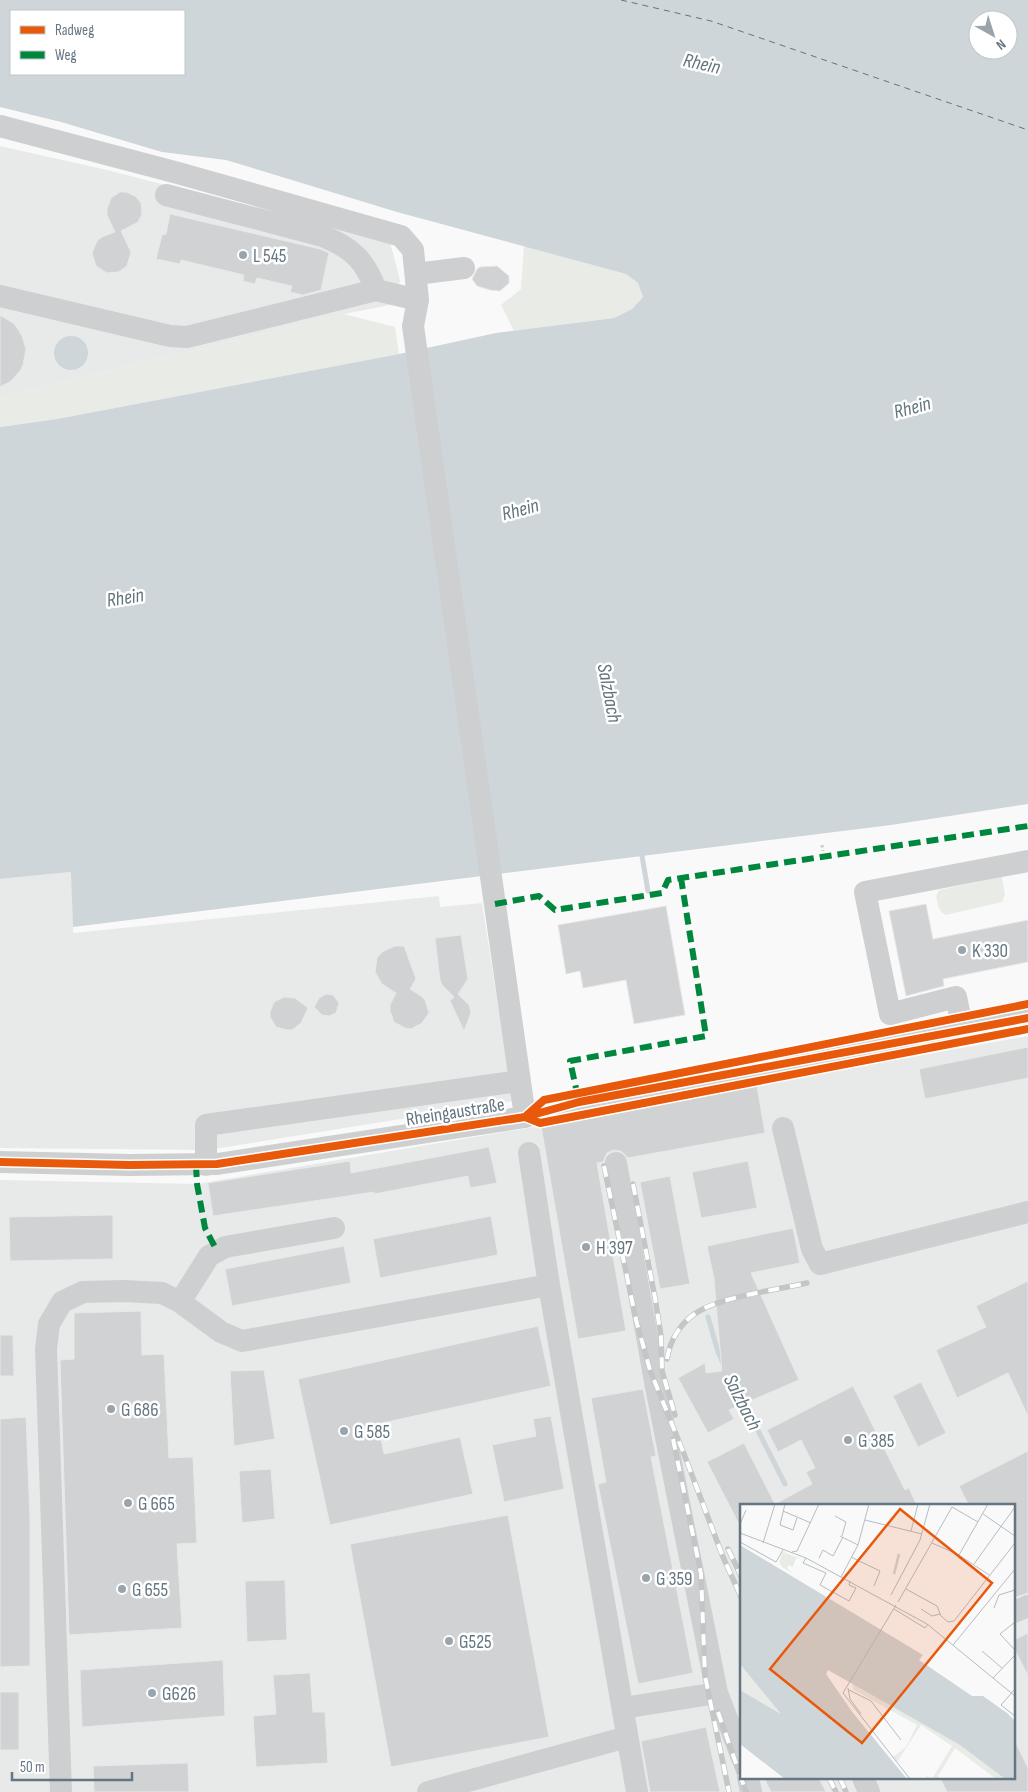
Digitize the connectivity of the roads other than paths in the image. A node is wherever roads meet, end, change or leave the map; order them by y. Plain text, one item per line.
1 (0, 126) edge
2 (166, 195) dead end
3 (464, 268) dead end
4 (416, 274) junction
5 (376, 290) junction
6 (0, 296) edge
7 (418, 300) junction
8 (1028, 861) edge
9 (1028, 1018) edge
10 (964, 1030) junction
11 (520, 1081) junction
12 (525, 1117) junction
13 (783, 1128) dead end
14 (529, 1153) dead end
15 (0, 1162) edge
16 (616, 1164) dead end
17 (206, 1165) junction
18 (1028, 1212) edge
19 (334, 1228) dead end
20 (549, 1284) junction
21 (180, 1302) junction
22 (1028, 1606) edge
23 (1016, 1611) edge
24 (717, 1693) junction
25 (623, 1708) junction
26 (627, 1737) junction
27 (740, 1748) edge
28 (863, 1780) edge
29 (61, 1792) edge
30 (428, 1792) edge
31 (637, 1792) edge
32 (869, 1792) edge

1 - 4 street
2 - 5 street
3 - 4 street
4 - 7 street
5 - 6 street
5 - 7 street
7 - 11 street
8 - 10 street
9 - 10 street, Rheingaustraße
10 - 12 street, Rheingaustraße
11 - 12 street
11 - 17 street
12 - 17 street, Rheingaustraße
13 - 18 street
14 - 20 street
15 - 17 street, Rheingaustraße
16 - 24 street
19 - 21 street
20 - 21 street
20 - 25 street
21 - 29 street
22 - 23 street
24 - 25 street
24 - 27 street
25 - 26 street
26 - 30 street
26 - 31 street
28 - 32 street

